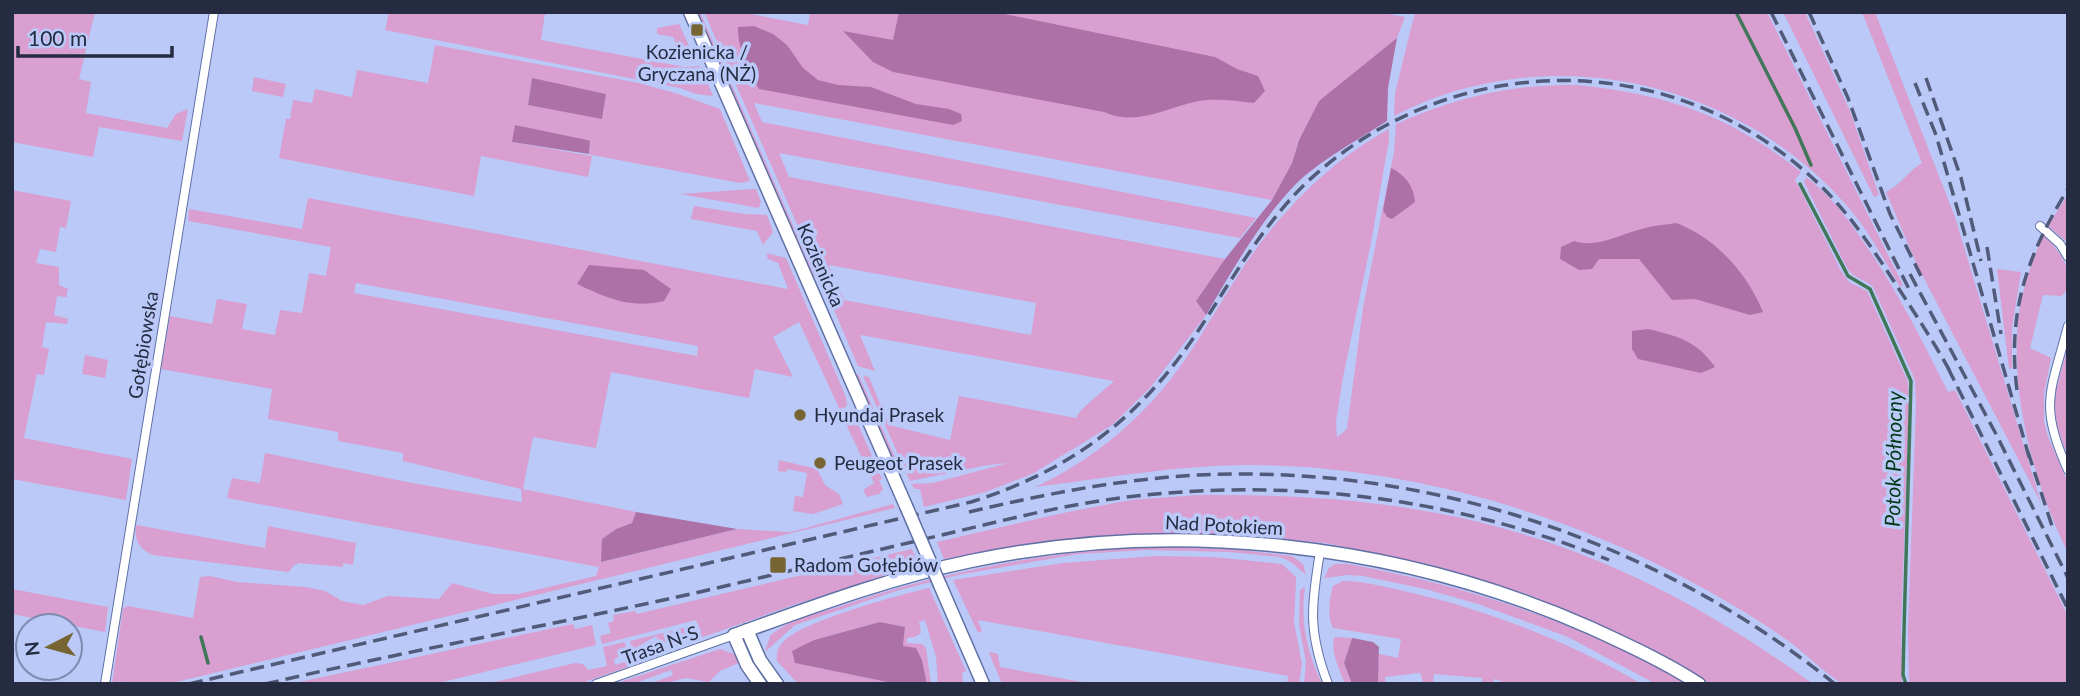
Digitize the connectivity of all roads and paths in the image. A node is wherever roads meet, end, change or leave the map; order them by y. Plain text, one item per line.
1 (214, 12) edge
2 (690, 12) edge
3 (2040, 226) dead end
4 (2068, 257) edge
5 (2068, 326) edge
6 (2068, 470) edge
7 (1320, 552) junction
8 (740, 632) junction
9 (105, 684) edge
10 (596, 684) edge
11 (760, 684) edge
12 (776, 684) edge
13 (983, 684) edge
14 (1328, 684) edge
15 (1699, 684) edge

1 - 9 street, Gołębiowska
2 - 13 main road, Kozienicka, bridge
3 - 4 street
5 - 6 street
7 - 8 main road, Nad Potokiem
7 - 14 street
7 - 15 main road, Nad Potokiem
8 - 10 street, Trasa N-S
8 - 11 main road
8 - 12 main road

